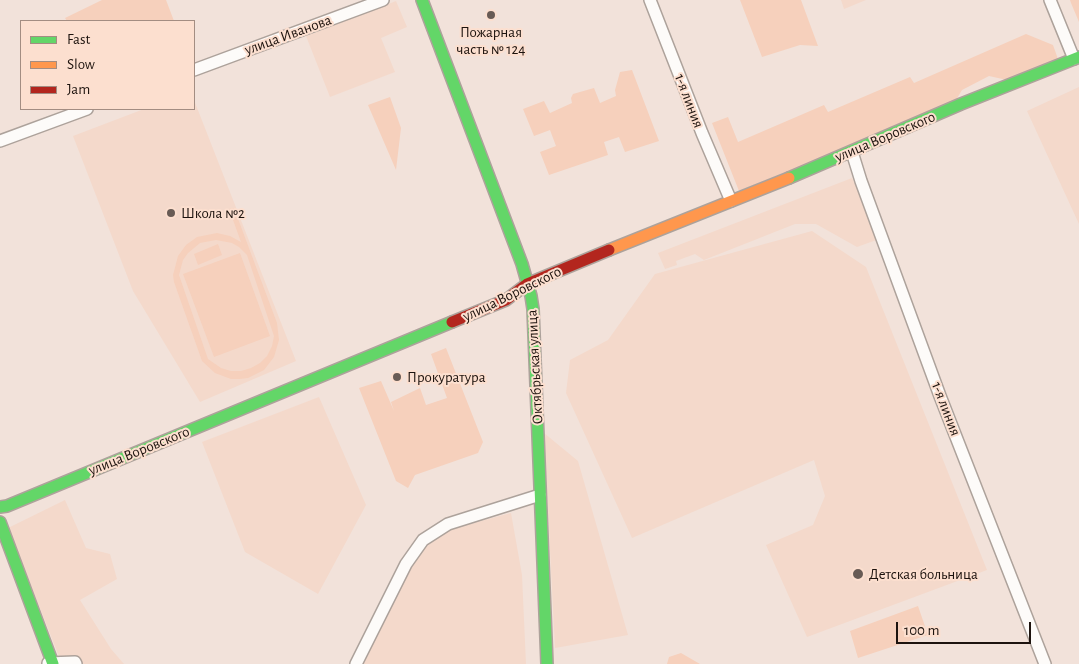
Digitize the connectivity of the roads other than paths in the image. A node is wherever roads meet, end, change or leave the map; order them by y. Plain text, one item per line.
1 (383, 0) edge
2 (422, 0) edge
3 (431, 0) edge
4 (650, 0) edge
5 (1050, 0) edge
6 (1077, 60) edge
7 (195, 70) edge
8 (84, 110) edge
9 (0, 141) edge
10 (853, 155) junction
11 (731, 201) junction
12 (532, 288) junction
13 (540, 495) junction
14 (0, 507) edge
15 (0, 522) edge
16 (0, 534) edge
17 (51, 663) edge
18 (76, 664) edge
19 (356, 664) edge
20 (547, 664) edge
21 (553, 664) edge
22 (1045, 664) edge

1 - 7 street, улица Иванова
2 - 12 street, Октябрьская улица
3 - 12 street
4 - 11 street, 1-я линия
5 - 6 street
6 - 10 street, улица Воровского
8 - 9 street
10 - 11 street, улица Воровского
10 - 12 street
10 - 22 street, 1-я линия
11 - 12 street, улица Воровского
12 - 13 street, Октябрьская улица
12 - 14 street, улица Воровского
12 - 21 street
13 - 19 street
13 - 20 street, Октябрьская улица
15 - 17 street
16 - 17 street
17 - 18 street

